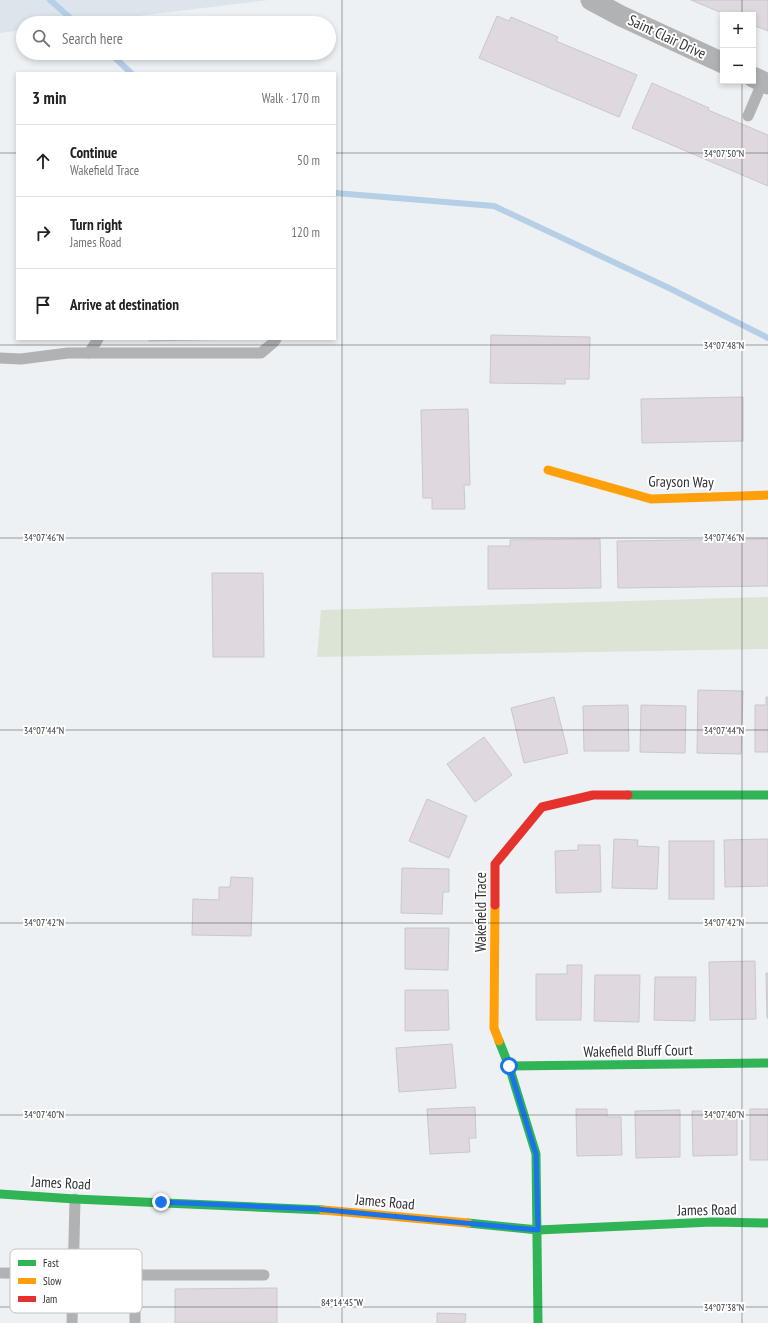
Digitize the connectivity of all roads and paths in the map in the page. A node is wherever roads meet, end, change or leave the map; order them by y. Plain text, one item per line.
1 (591, 0) edge
2 (720, 62) edge
3 (761, 80) edge
4 (748, 116) dead end
5 (97, 340) edge
6 (275, 340) edge
7 (89, 353) junction
8 (0, 358) edge
9 (548, 470) dead end
10 (768, 495) edge
11 (768, 795) edge
12 (768, 1063) edge
13 (509, 1066) junction
14 (0, 1194) edge
15 (74, 1199) junction
16 (768, 1223) edge
17 (538, 1230) junction
18 (73, 1249) edge
19 (2, 1273) dead end
20 (10, 1273) edge
21 (142, 1275) edge
22 (264, 1275) dead end
23 (72, 1313) edge
24 (72, 1323) edge
25 (538, 1323) edge

1 - 2 street, Saint Clair Drive
3 - 4 lane
5 - 7 lane
6 - 7 lane
7 - 8 lane
9 - 10 street, Grayson Way
11 - 13 street, Wakefield Trace
12 - 13 street, Wakefield Bluff Court
13 - 17 street, Wakefield Trace
14 - 15 street, James Road
15 - 17 street, James Road
15 - 18 lane
16 - 17 street, James Road
17 - 25 street, Wakefield Trace
19 - 20 lane
21 - 22 lane
23 - 24 lane

